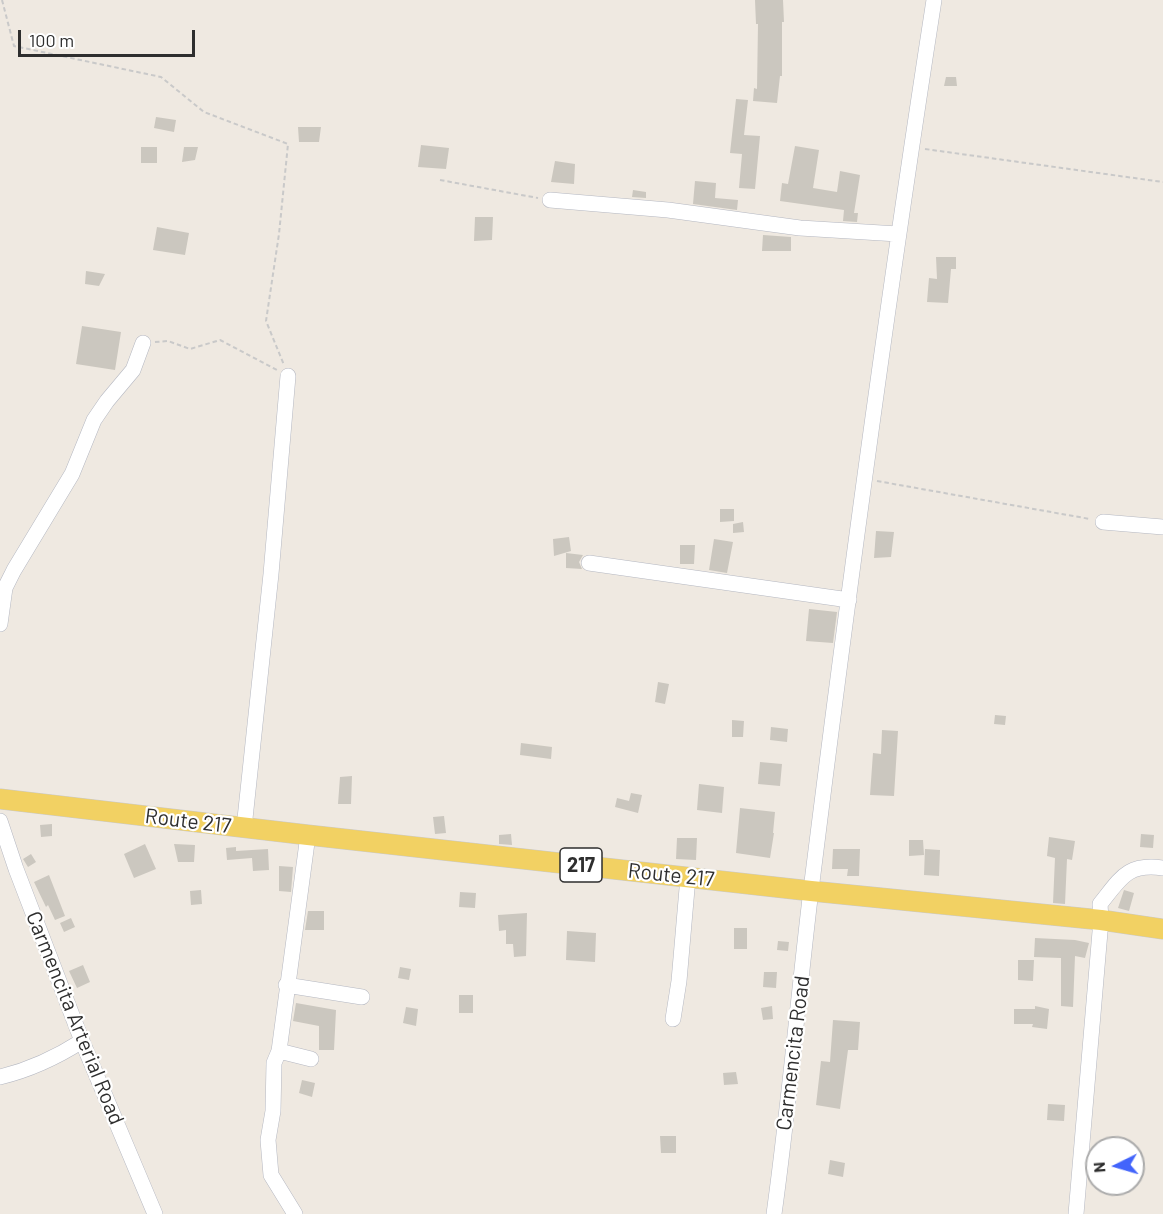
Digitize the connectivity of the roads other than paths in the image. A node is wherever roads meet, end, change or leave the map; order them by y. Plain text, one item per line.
1 (934, 0) edge
2 (550, 200) road end
3 (898, 234) junction
4 (143, 344) road end
5 (288, 376) road end
6 (1103, 522) road end
7 (1163, 527) edge
8 (589, 563) dead end
9 (849, 600) junction
10 (0, 624) edge
11 (0, 799) edge
12 (0, 821) edge
13 (244, 828) junction
14 (308, 835) junction
15 (1163, 867) edge
16 (688, 877) junction
17 (811, 891) junction
18 (1101, 920) junction
19 (1163, 929) edge
20 (286, 985) junction
21 (362, 997) dead end
22 (673, 1018) dead end
23 (82, 1041) junction
24 (279, 1051) junction
25 (311, 1059) dead end
26 (0, 1077) edge
27 (155, 1214) edge
28 (295, 1214) edge
29 (774, 1214) edge
30 (1076, 1214) edge

1 - 3 street, Carmencita Road
2 - 3 street
3 - 9 street, Carmencita Road
4 - 10 street
5 - 13 street
6 - 7 street
8 - 9 street
9 - 17 street, Carmencita Road
11 - 13 main road, Route 217 / 217
12 - 23 street, Carmencita Arterial Road
13 - 14 main road, Route 217 / 217
14 - 16 main road, Route 217 / 217
14 - 20 street
15 - 18 street
16 - 17 main road, Route 217 / 217
16 - 22 street
17 - 18 main road, Route 217 / 217
17 - 29 street, Carmencita Road
18 - 19 main road, Route 217 / 217
18 - 30 street
20 - 21 street
20 - 24 street
23 - 26 street
23 - 27 street, Carmencita Arterial Road
24 - 25 street
24 - 28 street

